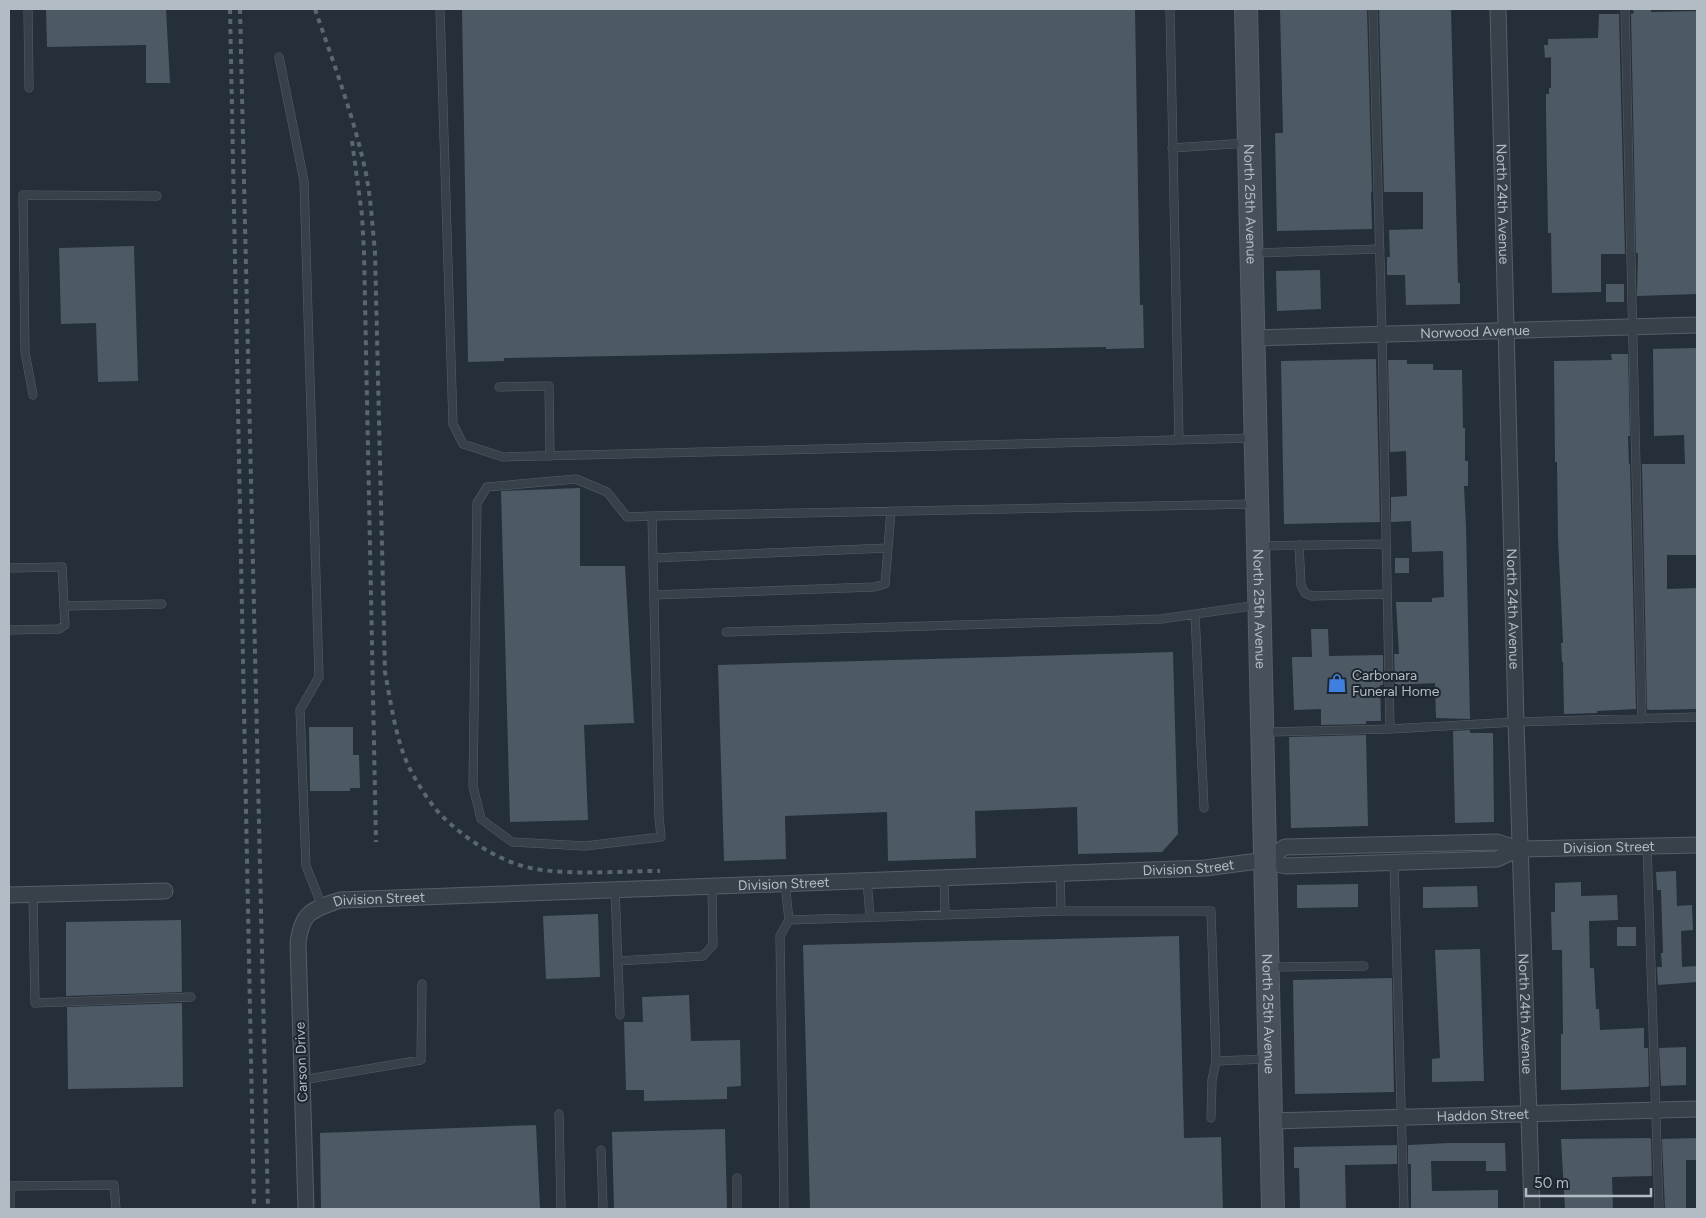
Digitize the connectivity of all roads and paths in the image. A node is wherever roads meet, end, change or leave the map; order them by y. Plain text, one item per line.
1 (28, 9) edge
2 (440, 9) edge
3 (1170, 9) edge
4 (1246, 9) edge
5 (1373, 9) edge
6 (1498, 9) edge
7 (1625, 9) edge
8 (279, 57) dead end
9 (29, 88) dead end
10 (1249, 143) junction
11 (1172, 148) junction
12 (158, 196) dead end
13 (1380, 249) junction
14 (1252, 253) junction
15 (1697, 325) edge
16 (1632, 327) junction
17 (1506, 331) junction
18 (1382, 334) junction
19 (1254, 338) junction
20 (499, 387) dead end
21 (33, 395) dead end
22 (1256, 438) junction
23 (1179, 440) junction
24 (550, 456) junction
25 (1258, 504) junction
26 (891, 511) junction
27 (652, 516) junction
28 (1385, 544) junction
29 (1299, 545) junction
30 (1258, 546) junction
31 (888, 548) junction
32 (653, 558) junction
33 (9, 568) edge
34 (1386, 594) junction
35 (654, 595) junction
36 (162, 604) dead end
37 (1260, 605) junction
38 (64, 606) junction
39 (1195, 614) junction
40 (9, 630) edge
41 (726, 632) dead end
42 (1697, 717) edge
43 (1642, 720) junction
44 (1516, 722) junction
45 (1390, 729) junction
46 (1263, 732) junction
47 (1204, 808) dead end
48 (1697, 845) edge
49 (1647, 846) junction
50 (1519, 849) junction
51 (1266, 860) junction
52 (1394, 862) junction
53 (1060, 873) junction
54 (944, 878) junction
55 (867, 880) junction
56 (785, 883) junction
57 (712, 887) junction
58 (615, 890) junction
59 (165, 891) dead end
60 (9, 895) edge
61 (33, 895) junction
62 (322, 906) junction
63 (1060, 911) junction
64 (945, 914) junction
65 (306, 916) joint
66 (870, 917) junction
67 (789, 920) junction
68 (618, 961) junction
69 (1364, 966) dead end
70 (1268, 967) junction
71 (422, 984) dead end
72 (191, 997) dead end
73 (620, 1015) dead end
74 (1270, 1059) junction
75 (1216, 1061) junction
76 (302, 1080) junction
77 (1697, 1109) edge
78 (1656, 1110) junction
79 (559, 1114) dead end
80 (1530, 1114) junction
81 (1402, 1117) junction
82 (1211, 1118) dead end
83 (1271, 1121) junction
84 (601, 1150) dead end
85 (738, 1178) dead end
86 (9, 1186) edge
87 (10, 1209) edge
88 (116, 1209) edge
89 (306, 1209) edge
90 (561, 1209) edge
91 (603, 1209) edge
92 (737, 1209) edge
93 (784, 1209) edge
94 (1273, 1209) edge
95 (1404, 1209) edge
96 (1532, 1209) edge
97 (1659, 1209) edge

1 - 9 lane
2 - 24 lane
3 - 11 lane
4 - 10 main road, North 25th Avenue
5 - 13 lane
6 - 17 street, North 24th Avenue
7 - 16 lane
8 - 62 lane
10 - 11 lane
10 - 14 main road, North 25th Avenue
11 - 23 lane
12 - 21 lane
13 - 14 lane
13 - 18 lane
14 - 19 main road, North 25th Avenue
15 - 16 street, Norwood Avenue
16 - 17 street, Norwood Avenue
16 - 43 lane
17 - 18 street, Norwood Avenue
17 - 44 street, North 24th Avenue
18 - 19 street, Norwood Avenue
18 - 28 lane
19 - 22 main road, North 25th Avenue
20 - 24 lane
22 - 23 lane
22 - 25 main road, North 25th Avenue
23 - 24 lane
25 - 26 lane
25 - 30 main road, North 25th Avenue
26 - 27 lane
26 - 31 lane
27 - 32 lane
27 - 35 lane
28 - 29 lane
28 - 34 lane
29 - 30 lane
29 - 34 lane
30 - 37 main road, North 25th Avenue
31 - 32 lane
31 - 35 lane
32 - 35 lane
33 - 38 lane
34 - 45 lane
36 - 38 lane
37 - 39 lane
37 - 46 main road, North 25th Avenue
38 - 40 lane
39 - 41 lane
39 - 47 lane
42 - 43 lane
43 - 44 lane
44 - 45 lane
44 - 50 street, North 24th Avenue
45 - 46 lane
46 - 51 main road, North 25th Avenue
48 - 49 street, Division Street
49 - 50 street, Division Street
49 - 78 lane
50 - 51 street, Division Street
50 - 52 street, Division Street
50 - 80 street, North 24th Avenue
51 - 52 street, Division Street
51 - 53 street, Division Street
51 - 70 main road, North 25th Avenue
52 - 81 lane
53 - 54 street, Division Street
53 - 63 lane
54 - 55 street, Division Street
54 - 64 lane
55 - 56 street, Division Street
55 - 66 lane
56 - 57 street, Division Street
56 - 67 lane
57 - 58 street, Division Street
57 - 68 lane
58 - 62 street, Division Street
58 - 68 lane
59 - 61 street
60 - 61 street
61 - 72 lane
62 - 65 street, Division Street
63 - 64 lane
63 - 75 lane
64 - 66 lane
65 - 76 street, Carson Drive
66 - 67 lane
67 - 93 lane
68 - 73 lane
69 - 70 lane
70 - 74 main road, North 25th Avenue
71 - 76 lane
74 - 75 lane
74 - 83 main road, North 25th Avenue
75 - 82 lane
76 - 89 street, Carson Drive
77 - 78 street, Haddon Street
78 - 80 street, Haddon Street
78 - 97 lane
79 - 90 lane
80 - 81 street, Haddon Street
80 - 96 street, North 24th Avenue
81 - 83 street, Haddon Street
81 - 95 lane
83 - 94 main road, North 25th Avenue
84 - 91 lane
85 - 92 lane
86 - 87 lane
86 - 88 lane

